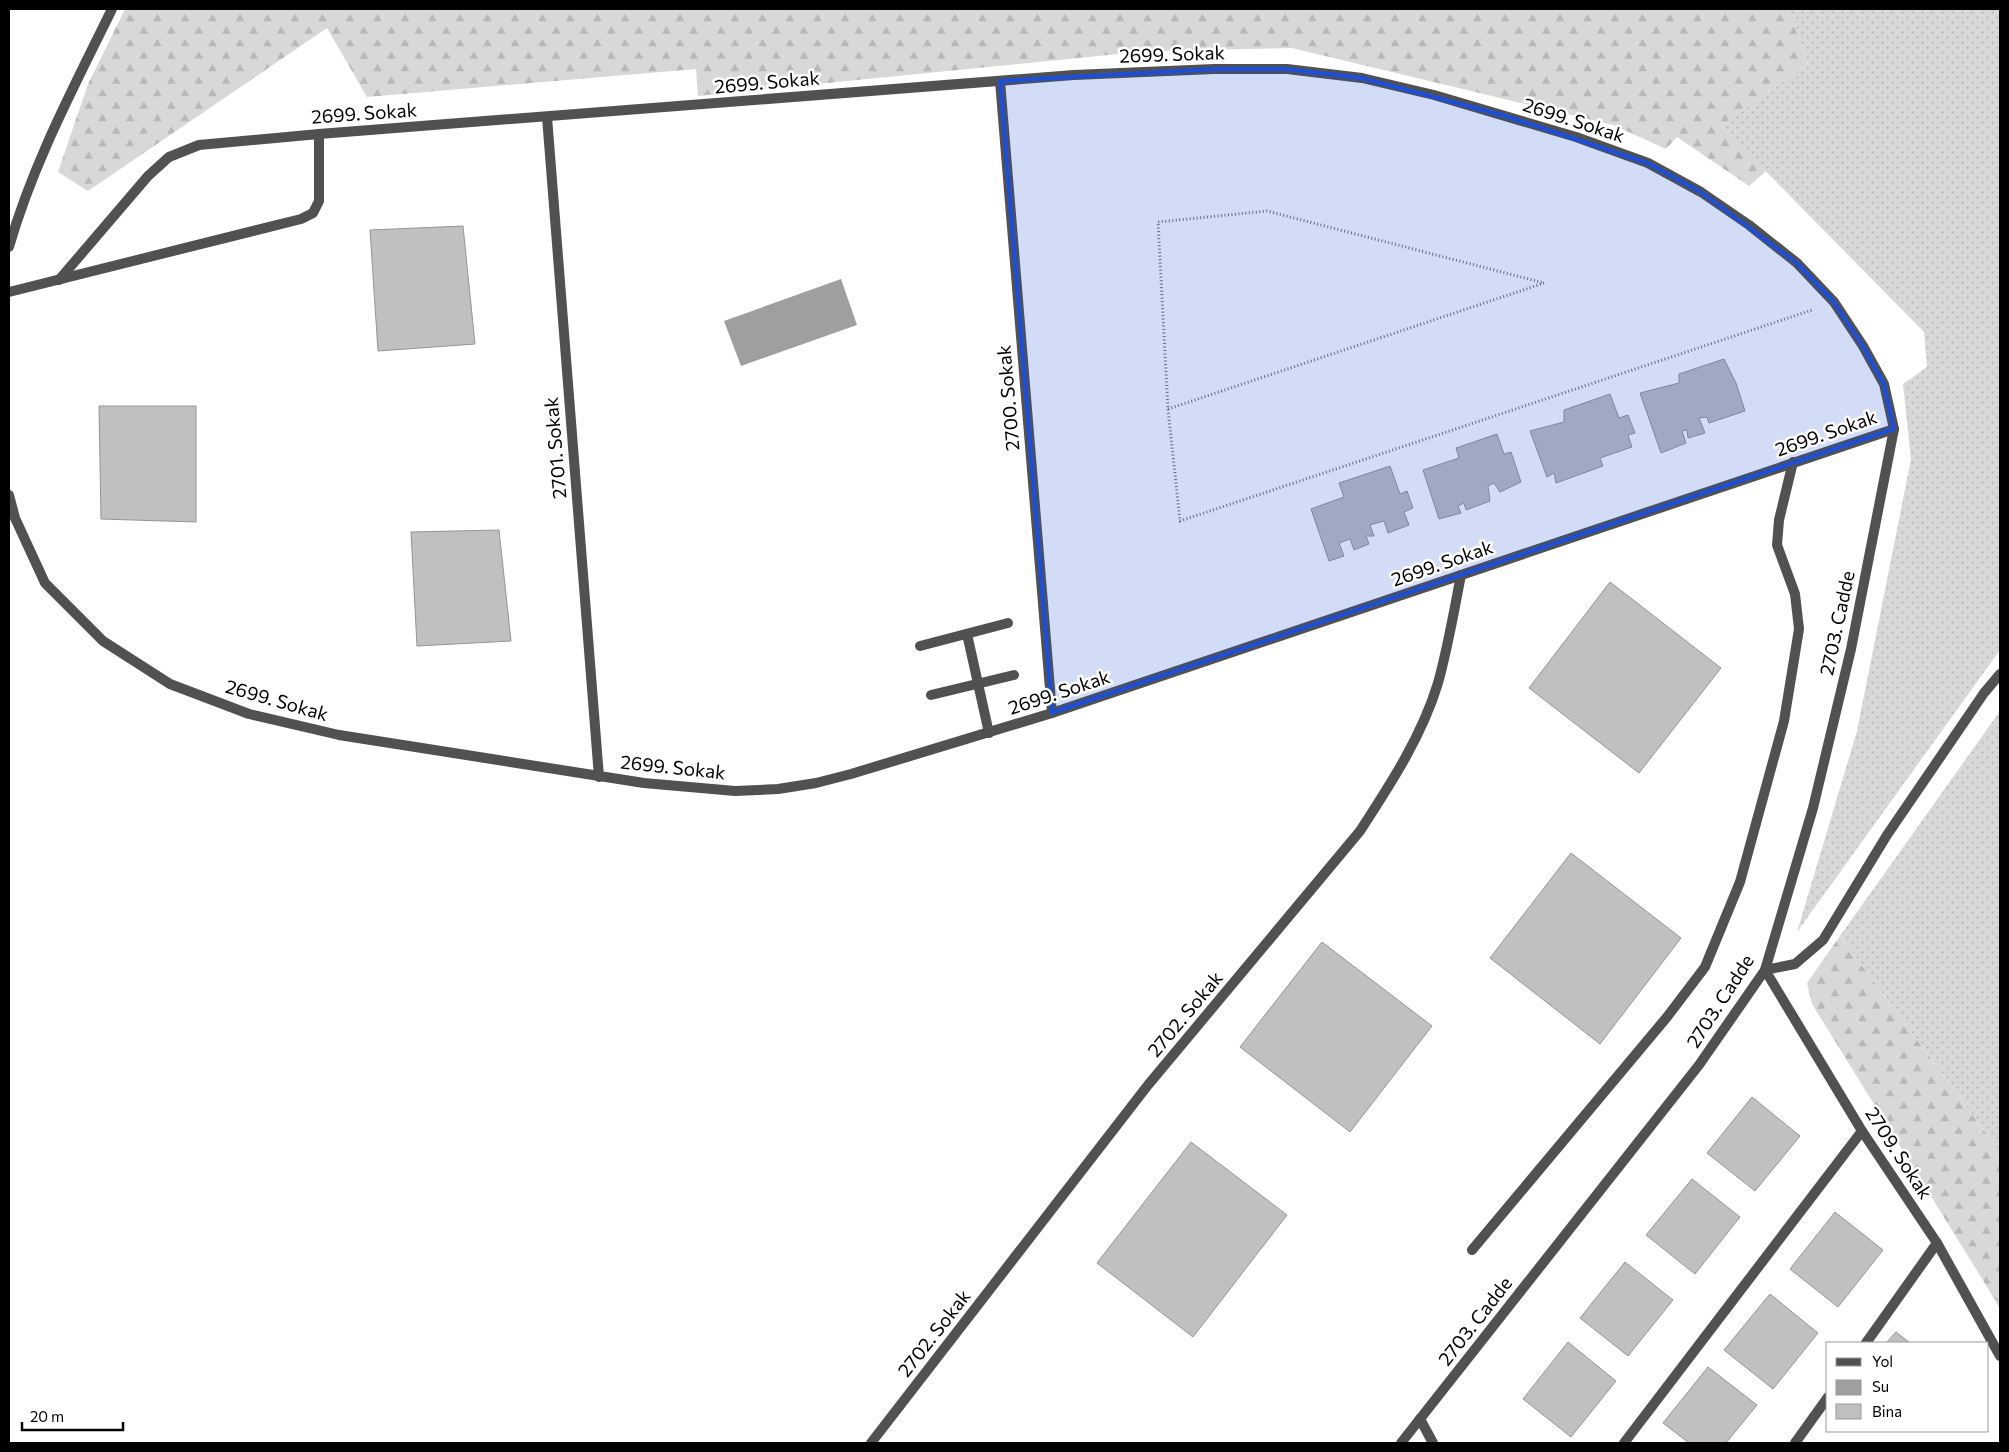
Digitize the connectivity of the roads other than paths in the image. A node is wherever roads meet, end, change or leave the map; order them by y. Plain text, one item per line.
1 (112, 9) edge
2 (1000, 81) junction
3 (547, 117) junction
4 (319, 134) junction
5 (9, 247) edge
6 (59, 280) junction
7 (9, 292) edge
8 (1894, 429) junction
9 (1794, 462) junction
10 (9, 495) edge
11 (1461, 575) junction
12 (1008, 623) dead end
13 (966, 634) junction
14 (920, 646) dead end
15 (2000, 674) edge
16 (1014, 675) dead end
17 (978, 684) junction
18 (931, 695) dead end
19 (1052, 713) junction
20 (989, 733) junction
21 (598, 777) junction
22 (1765, 970) junction
23 (1862, 1131) junction
24 (1937, 1243) junction
25 (1472, 1250) dead end
26 (1867, 1342) edge
27 (2000, 1356) edge
28 (1826, 1400) edge
29 (1420, 1419) junction
30 (870, 1443) edge
31 (1401, 1443) edge
32 (1433, 1443) edge
33 (1624, 1443) edge
34 (1795, 1443) edge

1 - 5 street
2 - 3 street, 2699. Sokak
2 - 8 street, 2699. Sokak
2 - 19 street, 2700. Sokak
3 - 4 street, 2699. Sokak
3 - 21 street, 2701. Sokak
4 - 6 street, 2699. Sokak
4 - 6 street
6 - 7 street
8 - 9 street, 2699. Sokak
8 - 22 street, 2703. Cadde
9 - 11 street, 2699. Sokak
9 - 25 street
10 - 21 street, 2699. Sokak
11 - 19 street, 2699. Sokak
11 - 30 street, 2702. Sokak
12 - 13 street
13 - 14 street
13 - 17 street
15 - 22 street
16 - 17 street
17 - 18 street
17 - 20 street
19 - 20 street, 2699. Sokak
20 - 21 street, 2699. Sokak
22 - 23 street, 2709. Sokak
22 - 29 street, 2703. Cadde
23 - 24 street, 2709. Sokak
23 - 33 street
24 - 26 street
24 - 27 street, 2709. Sokak
28 - 34 street
29 - 31 street, 2703. Cadde
29 - 32 street

